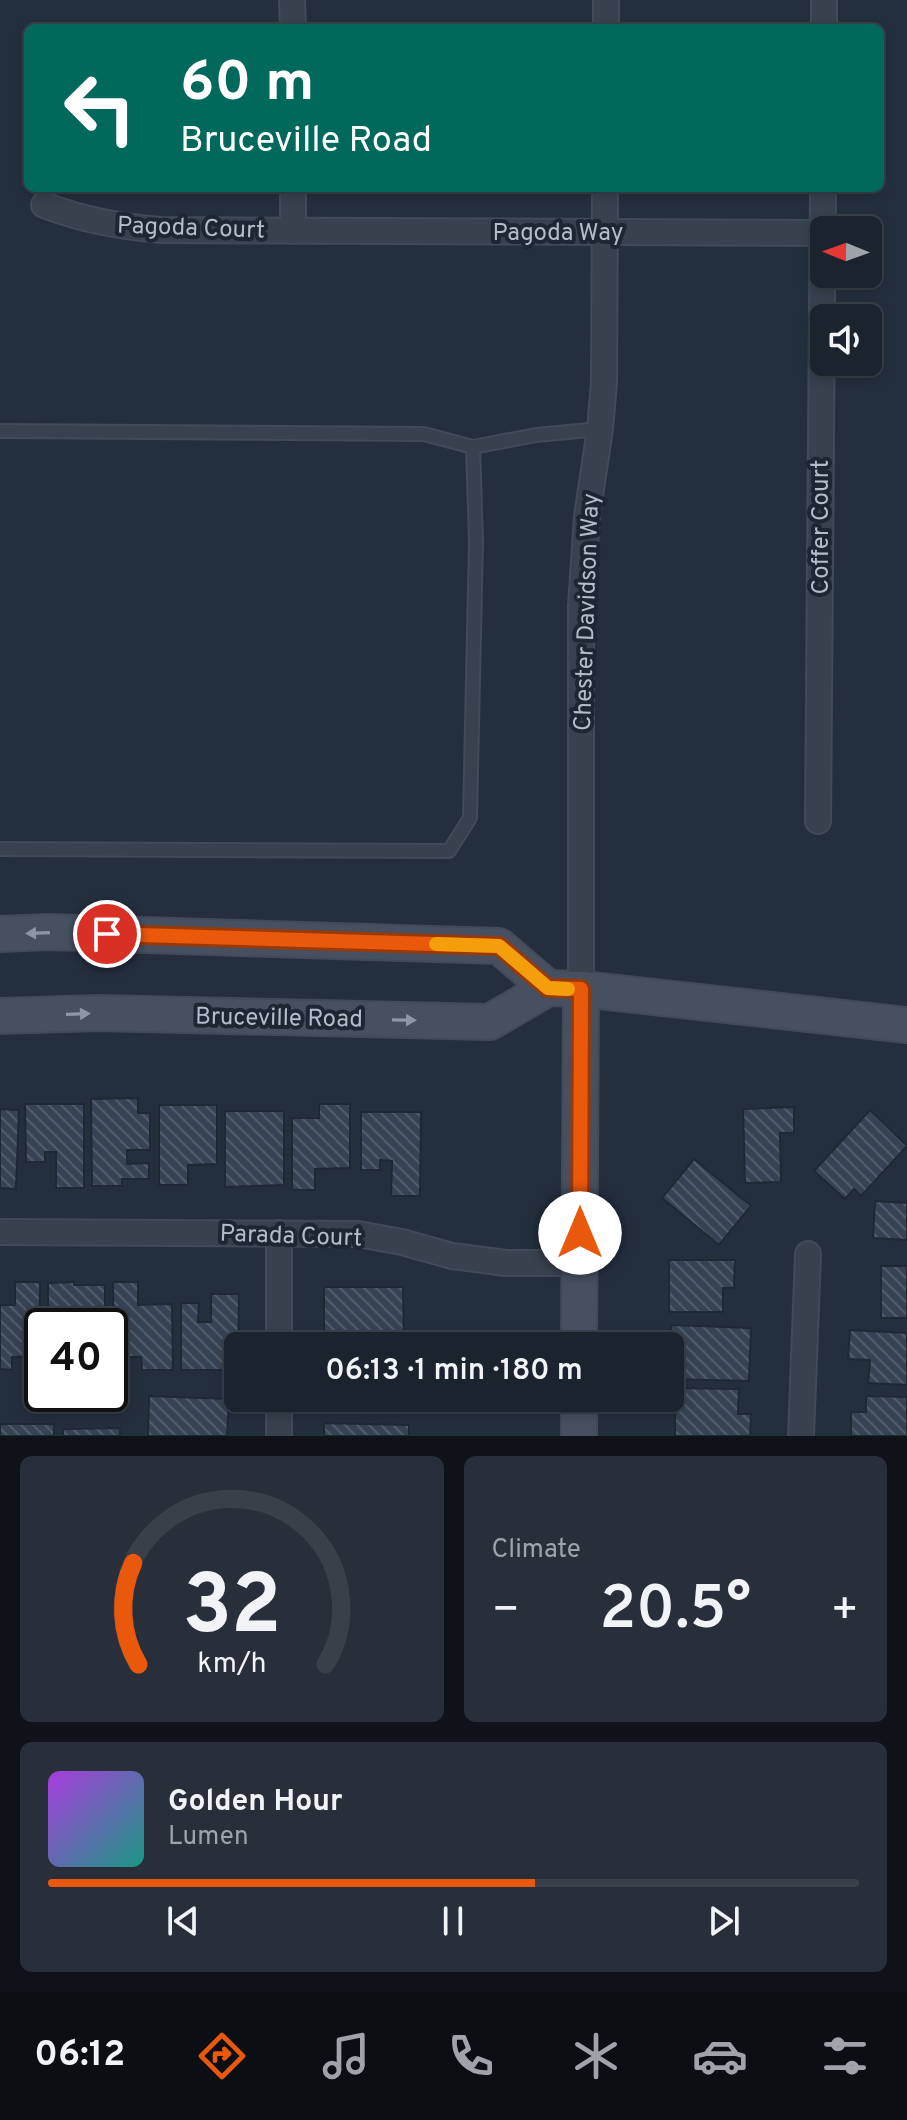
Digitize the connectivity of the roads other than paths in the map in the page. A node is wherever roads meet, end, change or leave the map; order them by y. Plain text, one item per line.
1 (292, 0) edge
2 (606, 0) edge
3 (824, 0) edge
4 (293, 24) edge
5 (606, 24) edge
6 (824, 24) edge
7 (293, 192) edge
8 (605, 192) edge
9 (823, 192) edge
10 (44, 205) dead end
11 (822, 216) edge
12 (293, 231) junction
13 (605, 232) junction
14 (810, 233) edge
15 (822, 288) edge
16 (600, 429) junction
17 (0, 431) edge
18 (473, 447) junction
19 (818, 821) dead end
20 (0, 849) edge
21 (0, 934) edge
22 (564, 989) junction
23 (0, 1016) edge
24 (907, 1025) edge
25 (0, 1232) edge
26 (279, 1233) junction
27 (808, 1254) dead end
28 (580, 1263) junction
29 (279, 1332) edge
30 (579, 1332) edge
31 (279, 1412) edge
32 (579, 1412) edge
33 (279, 1436) edge
34 (579, 1436) edge
35 (801, 1436) edge

1 - 4 street
2 - 5 street
3 - 6 street
7 - 12 street
8 - 13 street, Chester Davidson Way
9 - 11 street, Coffer Court
10 - 12 street, Pagoda Court
12 - 13 street, Pagoda Way
13 - 14 street, Pagoda Way
13 - 16 street, Chester Davidson Way
15 - 19 street, Coffer Court
16 - 18 lane
16 - 22 street, Chester Davidson Way
17 - 18 lane
18 - 20 lane
22 -> 21 main road
23 -> 22 main road, Bruceville Road
22 - 24 main road
22 - 28 main road
25 - 26 street, Parada Court
26 - 28 street, Parada Court
26 - 29 street
27 - 35 street
28 - 30 main road
31 - 33 street
32 - 34 main road

